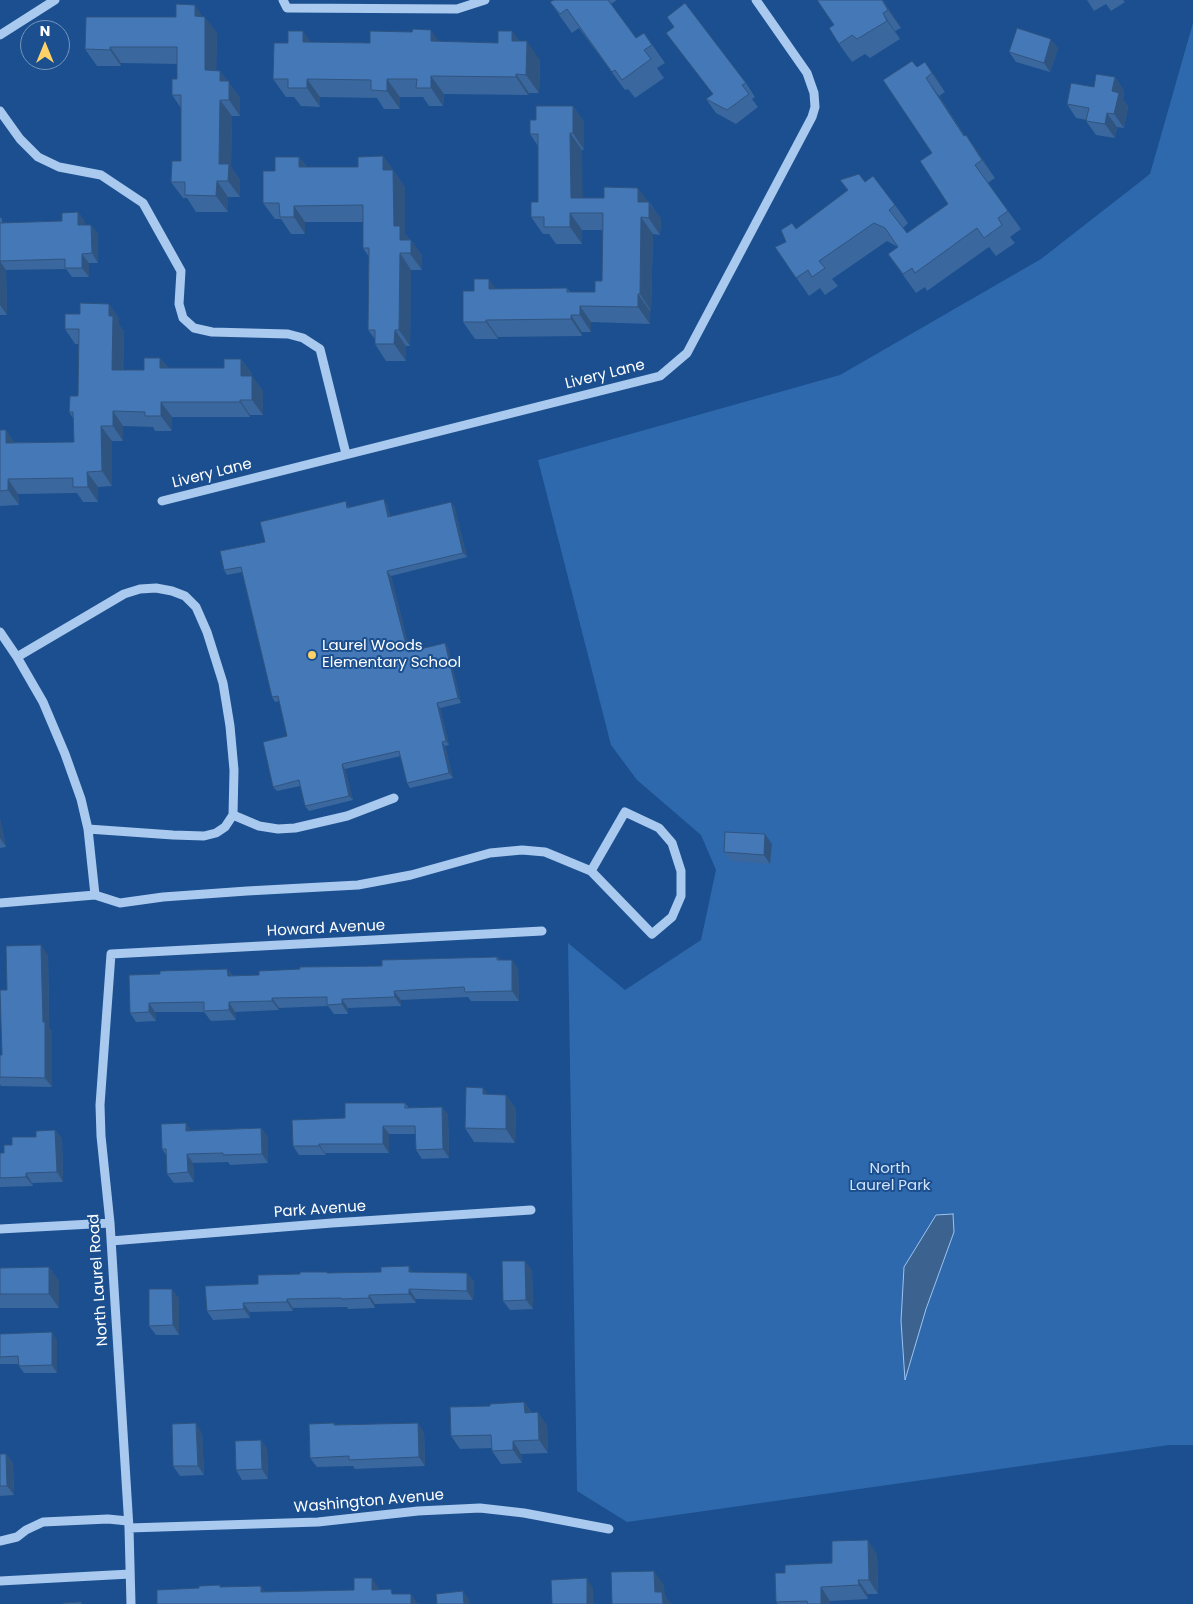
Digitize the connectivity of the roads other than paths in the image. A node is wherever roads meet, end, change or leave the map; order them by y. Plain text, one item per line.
1 (55, 0) edge
2 (283, 0) edge
3 (485, 0) edge
4 (756, 0) edge
5 (0, 35) edge
6 (0, 111) edge
7 (346, 454) junction
8 (162, 501) dead end
9 (0, 632) edge
10 (17, 657) junction
11 (394, 798) dead end
12 (233, 815) junction
13 (88, 829) junction
14 (591, 871) junction
15 (94, 895) junction
16 (0, 903) edge
17 (542, 931) dead end
18 (111, 954) joint
19 (531, 1210) dead end
20 (110, 1223) junction
21 (0, 1229) edge
22 (111, 1242) junction
23 (129, 1524) junction
24 (609, 1529) dead end
25 (0, 1541) edge
26 (130, 1574) junction
27 (0, 1581) edge
28 (131, 1604) edge

1 - 5 street
2 - 3 street
4 - 7 street, Livery Lane
6 - 7 street
7 - 8 street, Livery Lane
9 - 10 street
10 - 12 street
10 - 13 street
11 - 12 street
12 - 13 street
13 - 15 street
14 - 14 street
14 - 15 street
15 - 16 street
17 - 18 street, Howard Avenue
18 - 20 street, North Laurel Road
19 - 22 street, Park Avenue
20 - 21 street
20 - 22 street, North Laurel Road
22 - 23 street, North Laurel Road
23 - 24 street, Washington Avenue
23 - 25 street, Washington Avenue
23 - 26 street, North Laurel Road
26 - 27 street
26 - 28 street, North Laurel Road

